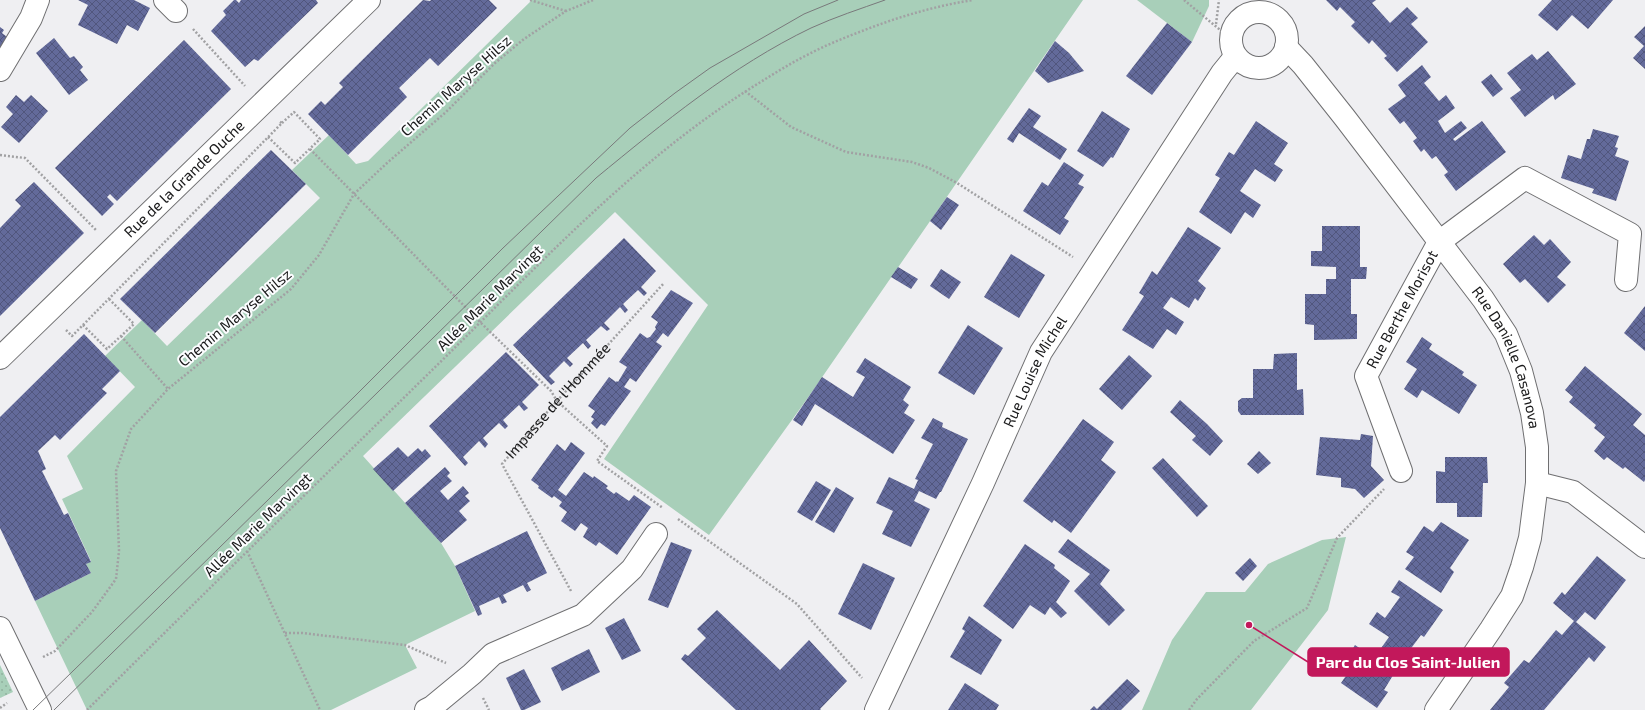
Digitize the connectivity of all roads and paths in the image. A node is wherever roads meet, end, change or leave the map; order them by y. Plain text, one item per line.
1 (38, 0) edge
2 (369, 0) edge
3 (530, 0) edge
4 (593, 0) edge
5 (973, 0) edge
6 (1184, 0) edge
7 (1219, 0) edge
8 (171, 5) edge
9 (1246, 7) edge
10 (1277, 8) edge
11 (566, 11) junction
12 (1227, 40) junction
13 (1286, 47) junction
14 (0, 70) edge
15 (239, 78) dead end
16 (745, 92) junction
17 (282, 123) dead end
18 (268, 137) dead end
19 (310, 149) junction
20 (0, 155) edge
21 (354, 194) junction
22 (1439, 242) junction
23 (113, 248) junction
24 (1094, 271) junction
25 (1626, 280) dead end
26 (664, 283) dead end
27 (109, 299) dead end
28 (481, 323) junction
29 (83, 326) dead end
30 (121, 336) junction
31 (0, 358) edge
32 (168, 389) junction
33 (557, 401) junction
34 (1401, 471) joint
35 (1537, 483) junction
36 (663, 509) dead end
37 (676, 518) dead end
38 (656, 534) dead end
39 (1645, 547) edge
40 (247, 551) junction
41 (583, 614) junction
42 (0, 628) edge
43 (285, 633) junction
44 (20, 669) junction
45 (472, 674) junction
46 (879, 705) edge
47 (40, 710) edge
48 (87, 710) edge
49 (320, 710) edge
50 (426, 710) edge
51 (1189, 710) edge
52 (1436, 710) edge

1 - 14 street
2 - 23 street, Rue de la Grande Ouche
3 - 11 path
4 - 11 path, Chemin Maryse Hilsz
5 - 16 path, Allée Marie Marvingt
6 - 12 path
7 - 12 path
8 - 15 path
9 - 10 street
9 - 12 street
10 - 13 street
11 - 21 path, Chemin Maryse Hilsz
12 - 13 street
12 - 24 street, Rue Louise Michel
13 - 22 street, Rue Danielle Casanova
16 - 24 path
16 - 28 path, Allée Marie Marvingt
17 - 19 path
18 - 19 path
19 - 21 path
20 - 23 path
21 - 28 path
21 - 32 path, Chemin Maryse Hilsz
22 - 25 street
22 - 34 street, Rue Berthe Morisot
22 - 35 street, Rue Danielle Casanova
23 - 31 street, Rue de la Grande Ouche
24 - 46 street, Rue Louise Michel
26 - 33 path, Impasse de l'Hommée
27 - 30 path
28 - 33 path
28 - 40 path, Allée Marie Marvingt
29 - 30 path
30 - 32 path
32 - 44 path, Chemin Maryse Hilsz
33 - 36 path
33 - 41 path, Impasse de l'Hommée
34 - 51 path
35 - 39 street
35 - 52 street, Rue Danielle Casanova
37 - 46 path
38 - 41 street
40 - 43 path
40 - 48 path, Allée Marie Marvingt
41 - 45 street
42 - 44 street
43 - 45 path
43 - 49 path
44 - 47 street
45 - 50 street

